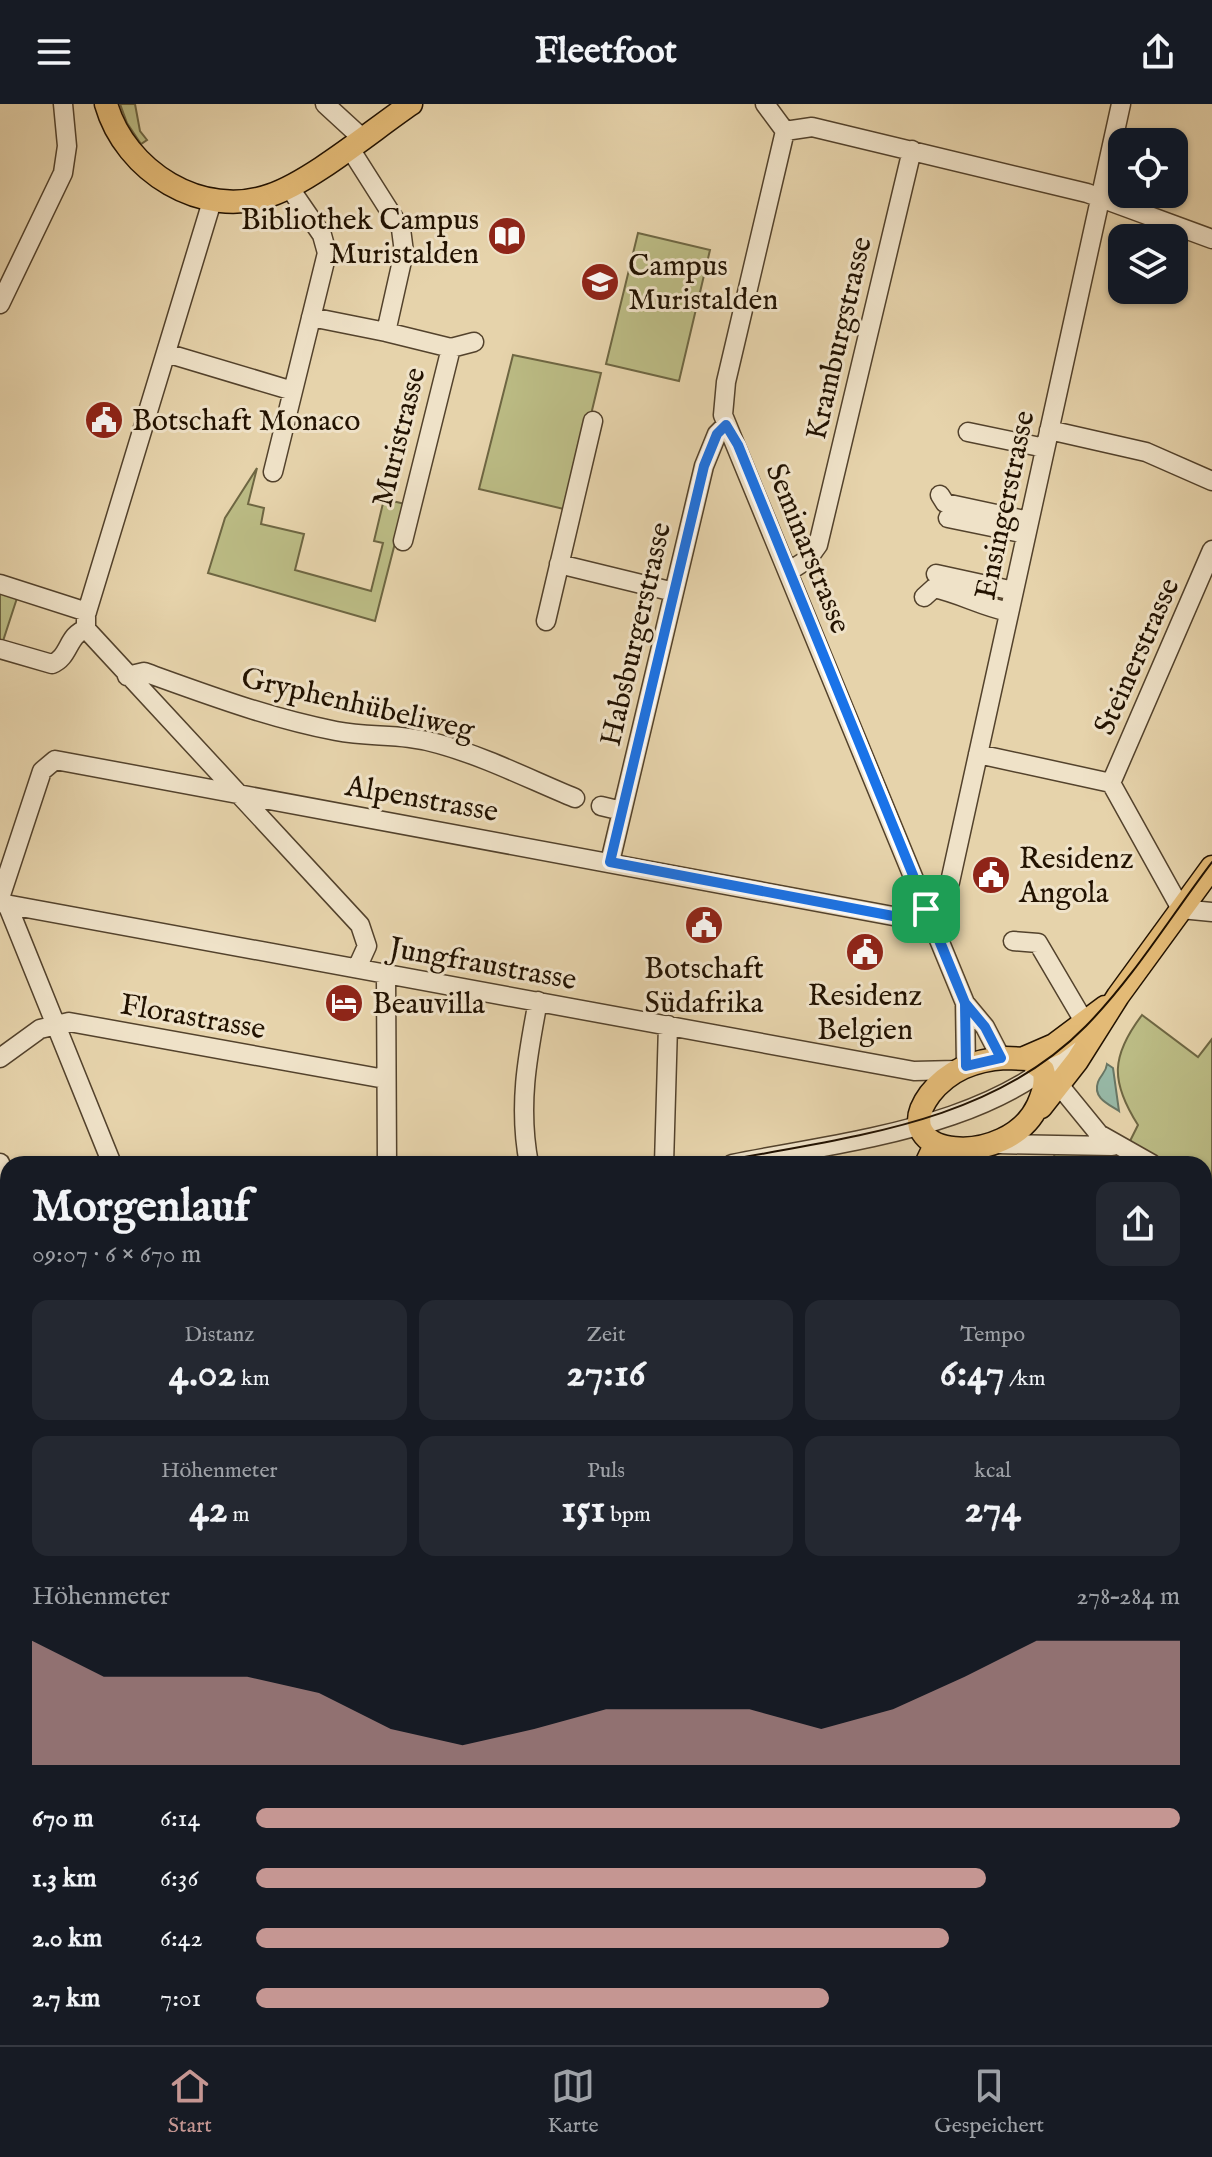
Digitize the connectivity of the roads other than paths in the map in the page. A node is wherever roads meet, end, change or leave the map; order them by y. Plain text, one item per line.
1 (63, 104) edge
2 (106, 104) edge
3 (325, 104) edge
4 (411, 104) edge
5 (765, 104) edge
6 (1121, 104) edge
7 (785, 131) junction
8 (355, 142) junction
9 (912, 150) junction
10 (289, 187) junction
11 (1099, 197) junction
12 (213, 198) junction
13 (1212, 239) edge
14 (0, 304) edge
15 (311, 317) junction
16 (386, 332) junction
17 (474, 342) dead end
18 (451, 348) junction
19 (166, 353) junction
20 (293, 391) junction
21 (593, 421) dead end
22 (726, 425) junction
23 (968, 436) dead end
24 (1046, 445) junction
25 (273, 472) dead end
26 (1212, 481) edge
27 (940, 495) dead end
28 (948, 518) dead end
29 (1028, 528) junction
30 (403, 541) dead end
31 (1212, 550) edge
32 (559, 564) junction
33 (788, 572) junction
34 (936, 574) dead end
35 (0, 584) edge
36 (1014, 591) junction
37 (674, 592) junction
38 (924, 597) dead end
39 (1009, 612) junction
40 (86, 620) junction
41 (546, 621) dead end
42 (0, 649) edge
43 (127, 676) junction
44 (978, 754) junction
45 (1111, 783) junction
46 (236, 793) junction
47 (575, 798) dead end
48 (601, 806) dead end
49 (622, 811) junction
50 (610, 862) junction
51 (1212, 867) edge
52 (2, 902) edge
53 (926, 909) junction
54 (1181, 909) junction
55 (1212, 912) edge
56 (1013, 941) dead end
57 (357, 968) junction
58 (386, 974) junction
59 (1118, 996) junction
60 (538, 1001) junction
61 (965, 1003) junction
62 (1085, 1023) junction
63 (56, 1024) junction
64 (668, 1025) junction
65 (0, 1058) edge
66 (1001, 1058) junction
67 (961, 1068) junction
68 (1042, 1071) junction
69 (385, 1079) junction
70 (921, 1125) junction
71 (996, 1144) junction
72 (1118, 1147) junction
73 (931, 1154) edge
74 (109, 1156) edge
75 (387, 1156) edge
76 (528, 1156) edge
77 (664, 1156) edge
78 (771, 1156) edge
79 (962, 1156) edge
80 (1136, 1156) edge

1 - 14 street
2 - 12 main road
3 - 8 street, Muristrasse
4 - 8 main road
5 - 7 street
6 - 11 street, Ensingerstrasse
7 - 9 street
7 - 22 street, Seminarstrasse
8 - 10 main road
8 - 16 street, Muristrasse
9 - 11 street
9 - 33 street, Kramburgstrasse
10 - 12 main road
10 - 15 street
11 - 13 street
11 - 24 street, Ensingerstrasse
12 - 19 street
15 - 16 street
15 - 20 street
16 - 18 street, Muristrasse
17 - 18 street, Muristrasse
18 - 30 street, Muristrasse
19 - 20 street
19 - 40 street
20 - 25 street
21 - 32 street
22 - 33 street, Seminarstrasse
22 - 37 street, Habsburgerstrasse
23 - 24 street
24 - 26 street
24 - 29 street, Ensingerstrasse
27 - 29 street
28 - 29 street
29 - 36 street, Ensingerstrasse
31 - 45 street, Steinerstrasse
32 - 37 street
32 - 41 street
33 - 53 street, Seminarstrasse
34 - 36 street
35 - 40 street
36 - 39 street, Ensingerstrasse
37 - 49 street, Habsburgerstrasse
38 - 39 street
39 - 44 street, Ensingerstrasse
40 - 42 street
40 - 43 street
43 - 46 street
43 - 47 street, Gryphenhübeliweg
44 - 45 street, Steinerstrasse
44 - 53 street, Ensingerstrasse
45 - 54 street, Steinerstrasse
46 - 50 street, Alpenstrasse
46 - 52 street, Alpenstrasse
46 - 57 street
48 - 49 street
49 - 50 street, Habsburgerstrasse
50 - 53 street, Alpenstrasse
51 - 54 main road
52 - 57 street, Jungfraustrasse
52 - 63 street
53 - 61 street, Seminarstrasse
54 - 55 street
54 - 59 main road
56 - 62 street
57 - 58 street, Jungfraustrasse
58 - 60 street, Jungfraustrasse
58 - 69 street
59 - 62 main road
59 - 68 main road
60 - 64 street, Jungfraustrasse
60 - 76 street
61 - 66 street, Seminarstrasse
61 - 67 street, Seminarstrasse
62 - 68 main road
63 - 65 street
63 - 69 street, Florastrasse
63 - 74 street
64 - 67 street, Jungfraustrasse
64 - 77 street
66 - 67 main road
66 - 68 main road
67 - 70 main road
68 - 70 street
68 - 71 main road
68 - 72 street
69 - 75 street
70 - 73 main road
70 - 78 street
71 - 72 street
71 - 79 main road
72 - 80 street

